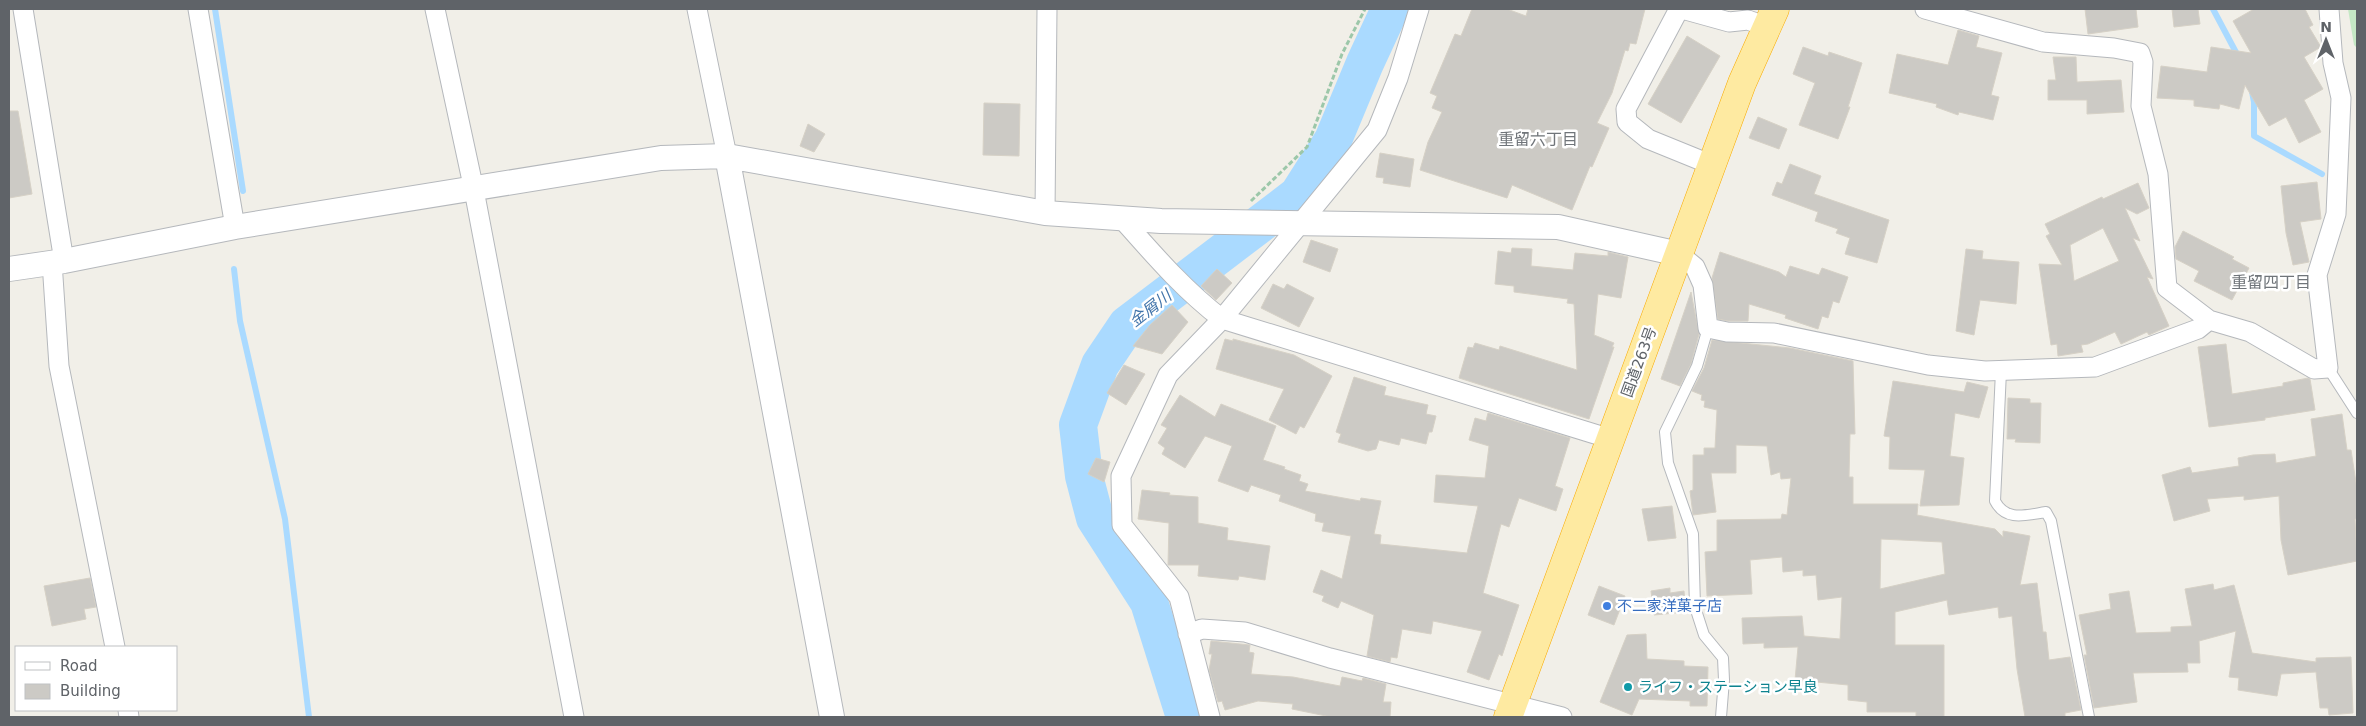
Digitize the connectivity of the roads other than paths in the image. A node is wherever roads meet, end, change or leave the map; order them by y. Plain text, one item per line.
1 (23, 9) edge
2 (198, 9) edge
3 (435, 9) edge
4 (697, 9) edge
5 (1047, 9) edge
6 (1419, 9) edge
7 (1680, 9) edge
8 (1925, 9) edge
9 (2329, 9) edge
10 (1771, 18) edge
11 (727, 156) junction
12 (1712, 165) junction
13 (474, 190) junction
14 (1045, 214) junction
15 (1122, 219) junction
16 (1302, 221) junction
17 (235, 227) junction
18 (1679, 254) junction
19 (58, 262) junction
20 (9, 269) edge
21 (1222, 320) junction
22 (2210, 320) junction
23 (1708, 328) junction
24 (2328, 368) junction
25 (2001, 371) junction
26 (2357, 413) edge
27 (1611, 439) junction
28 (1188, 634) junction
29 (115, 646) edge
30 (1510, 711) edge
31 (574, 717) edge
32 (832, 717) edge
33 (1210, 717) edge
34 (1562, 717) edge
35 (1721, 717) edge
36 (2089, 717) edge

1 - 19 street
2 - 17 street
3 - 13 street
4 - 11 street
5 - 14 street
6 - 16 street
7 - 10 street
7 - 12 street
8 - 22 street
9 - 24 street
10 - 12 highway, 国道263号
11 - 13 street
11 - 14 street
11 - 32 street
12 - 18 highway, 国道263号
13 - 17 street
13 - 31 street
14 - 15 street
15 - 16 street
15 - 21 street
16 - 18 street
16 - 21 street
17 - 19 street
18 - 23 street
18 - 27 highway, 国道263号
19 - 20 street
19 - 29 street
21 - 27 street
21 - 28 street
22 - 24 street
22 - 25 street
23 - 25 street
23 - 35 lane
24 - 26 lane
25 - 36 lane
27 - 30 highway, 国道263号
28 - 30 street
28 - 33 street
30 - 34 street

